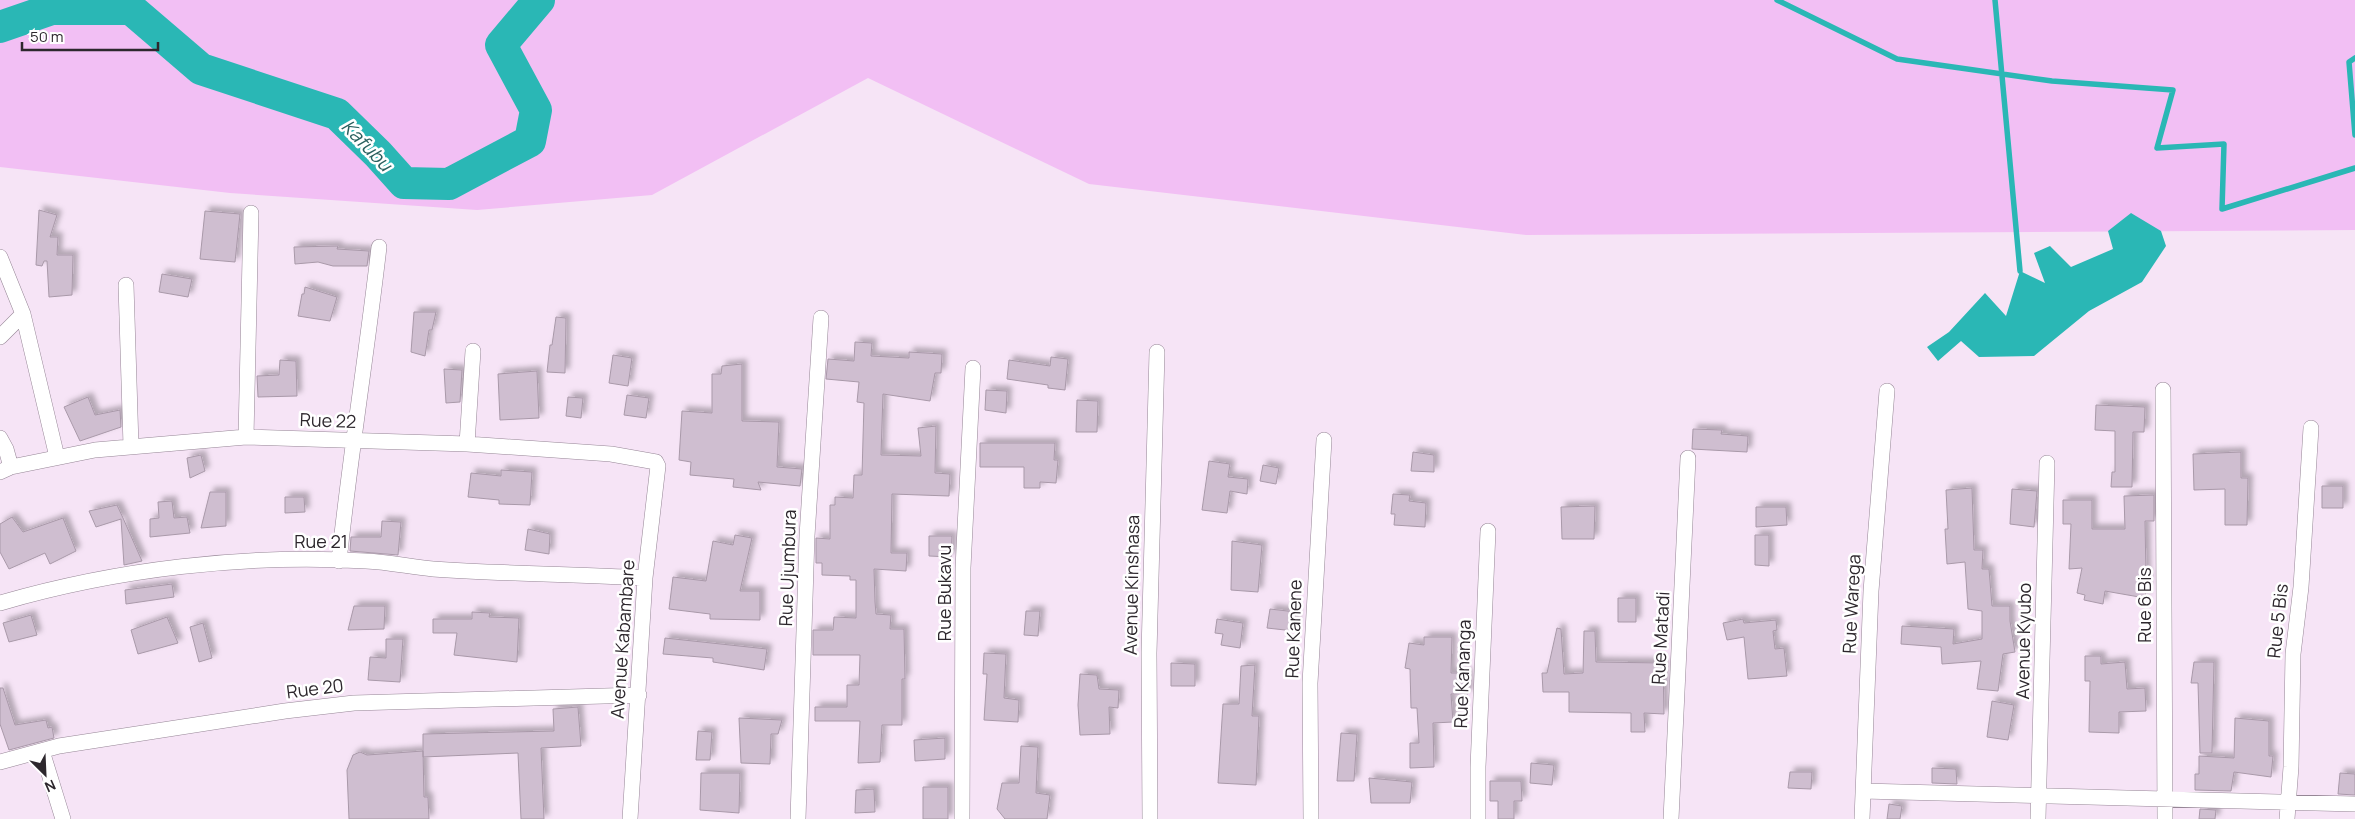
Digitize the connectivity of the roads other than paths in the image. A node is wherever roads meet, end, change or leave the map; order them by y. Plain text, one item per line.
1 (251, 213) dead end
2 (379, 247) dead end
3 (0, 257) edge
4 (126, 285) dead end
5 (23, 314) junction
6 (821, 318) dead end
7 (0, 338) edge
8 (473, 352) dead end
9 (1157, 352) dead end
10 (973, 368) dead end
11 (2163, 390) dead end
12 (1886, 391) dead end
13 (2311, 428) dead end
14 (246, 437) junction
15 (0, 438) edge
16 (1324, 440) dead end
17 (352, 441) junction
18 (467, 444) junction
19 (131, 446) junction
20 (57, 457) junction
21 (1688, 458) dead end
22 (656, 462) joint
23 (2047, 463) dead end
24 (6, 470) edge
25 (1488, 531) dead end
26 (339, 561) junction
27 (645, 578) junction
28 (0, 603) edge
29 (638, 695) junction
30 (42, 751) junction
31 (0, 762) edge
32 (1863, 791) junction
33 (2039, 797) junction
34 (2164, 799) junction
35 (2288, 801) junction
36 (2355, 804) edge
37 (63, 819) edge
38 (630, 819) edge
39 (798, 819) edge
40 (962, 819) edge
41 (1150, 819) edge
42 (1311, 819) edge
43 (1478, 819) edge
44 (1671, 819) edge
45 (1862, 819) edge
46 (2038, 819) edge
47 (2165, 819) edge
48 (2287, 819) edge

1 - 14 street
2 - 17 street
3 - 5 street
4 - 19 street
5 - 7 street
5 - 20 street
6 - 39 street, Rue Ujumbura
8 - 18 street
9 - 41 street, Avenue Kinshasa
10 - 40 street, Rue Bukavu
11 - 34 street, Rue 6 Bis
12 - 32 street, Rue Warega
13 - 35 street, Rue 5 Bis
14 - 17 street, Rue 22
14 - 19 street, Rue 22
15 - 24 street
16 - 42 street, Rue Kanene
17 - 18 street, Rue 22
17 - 26 street
18 - 22 street, Rue 22
19 - 20 street, Rue 22
20 - 24 street, Rue 22
21 - 44 street, Rue Matadi
22 - 27 street, Avenue Kabambare
23 - 33 street, Avenue Kyubo
25 - 43 street, Rue Kananga
26 - 27 street, Rue 21
26 - 28 street, Rue 21
27 - 29 street, Avenue Kabambare
29 - 30 street, Rue 20
29 - 38 street, Avenue Kabambare
30 - 31 street, Rue 20
30 - 37 street
32 - 33 street
32 - 45 street, Rue Warega
33 - 34 street
33 - 46 street, Avenue Kyubo
34 - 35 street
34 - 47 street, Rue 6 Bis
35 - 36 street
35 - 48 street, Rue 5 Bis

